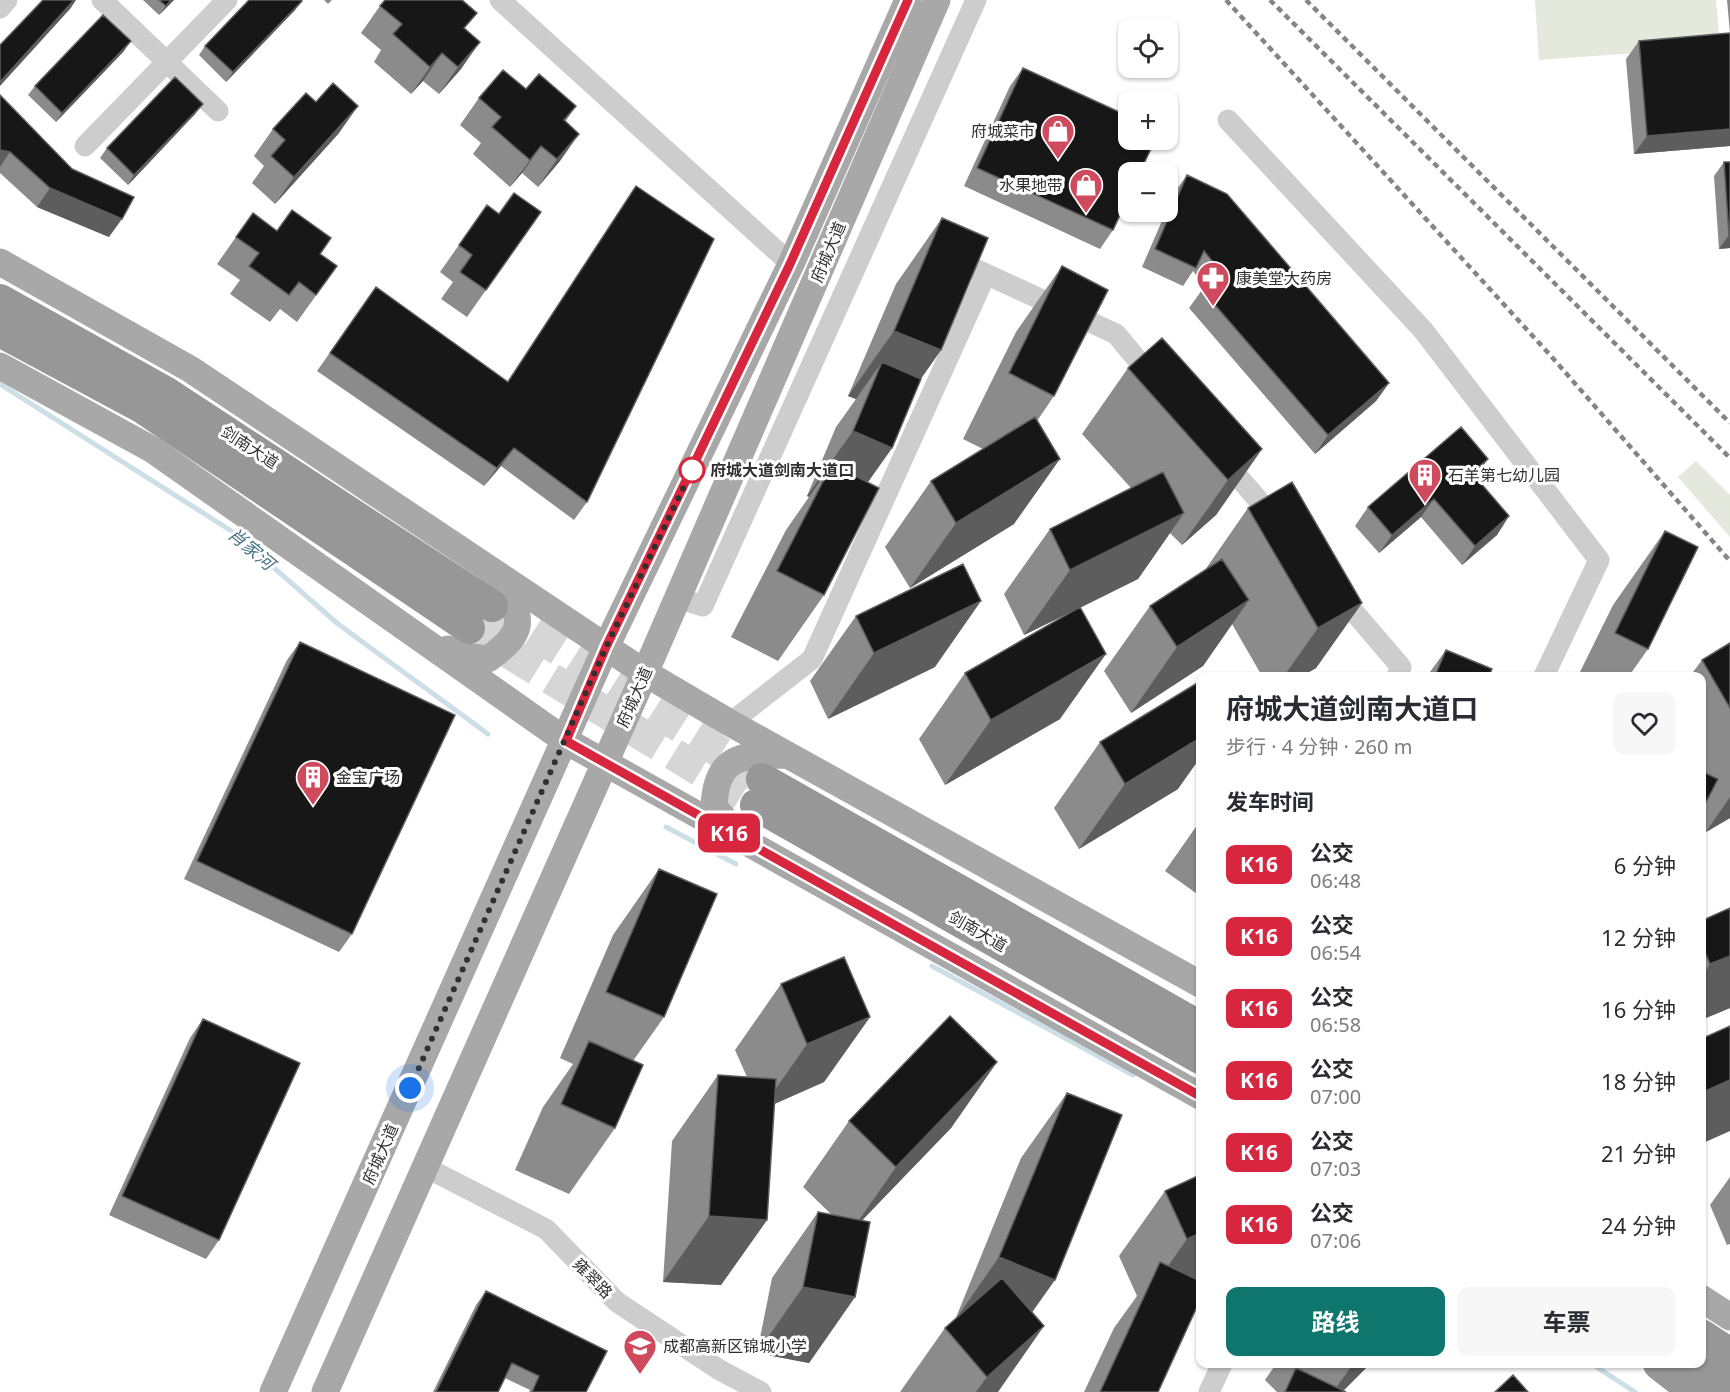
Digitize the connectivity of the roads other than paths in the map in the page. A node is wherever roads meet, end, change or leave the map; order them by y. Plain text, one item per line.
1 (7, 0) edge
2 (102, 0) edge
3 (227, 0) edge
4 (500, 0) edge
5 (908, 0) edge
6 (937, 0) edge
7 (976, 0) edge
8 (0, 8) edge
9 (166, 61) junction
10 (218, 111) dead end
11 (1227, 120) dead end
12 (85, 146) dead end
13 (935, 250) edge
14 (790, 264) junction
15 (4, 265) edge
16 (986, 274) junction
17 (0, 300) edge
18 (0, 332) edge
19 (0, 366) edge
20 (1170, 397) edge
21 (1208, 442) edge
22 (1293, 541) edge
23 (480, 562) junction
24 (1324, 577) edge
25 (678, 598) junction
26 (492, 606) tunnel mouth
27 (469, 628) tunnel mouth
28 (427, 641) junction
29 (606, 647) junction
30 (1399, 672) edge
31 (1546, 672) edge
32 (645, 673) junction
33 (730, 723) junction
34 (566, 741) junction
35 (788, 755) junction
36 (605, 763) junction
37 (746, 843) junction
38 (1196, 982) edge
39 (1196, 1025) edge
40 (1196, 1056) edge
41 (1196, 1094) edge
42 (425, 1167) junction
43 (1706, 1301) edge
44 (1730, 1317) edge
45 (1706, 1338) edge
46 (1730, 1354) edge
47 (1220, 1368) edge
48 (1655, 1368) edge
49 (1664, 1368) edge
50 (1703, 1368) edge
51 (1730, 1385) edge
52 (273, 1392) edge
53 (325, 1392) edge
54 (761, 1392) edge
55 (1209, 1392) edge
56 (1695, 1392) edge

1 - 8 street
2 - 9 street
3 - 9 street
4 - 14 street
5 - 14 main road, 府城大道
6 - 25 main road, 府城大道
7 - 25 street
9 - 10 street
9 - 12 street
11 - 31 street
13 - 16 street
14 - 29 main road, 府城大道
15 - 23 main road
16 - 20 street
16 - 33 street
17 - 26 highway, 剑南大道
18 - 27 highway, 剑南大道
19 - 28 main road
21 - 22 street
23 - 28 main road
23 - 29 main road
24 - 30 street
25 - 32 main road, 府城大道
28 - 34 main road
29 - 32 main road
29 - 34 main road, 府城大道
32 - 33 main road
32 - 36 main road, 府城大道
33 - 35 main road
34 - 36 main road
34 - 52 main road, 府城大道
35 - 37 main road
35 - 38 main road
36 - 37 main road
36 - 42 main road, 府城大道
37 - 41 main road
39 - 40 highway, 剑南大道
42 - 53 main road, 府城大道
42 - 54 street, 雍翠路
43 - 44 main road
45 - 46 highway
47 - 55 street
48 - 56 main road
49 - 56 highway
50 - 51 highway

